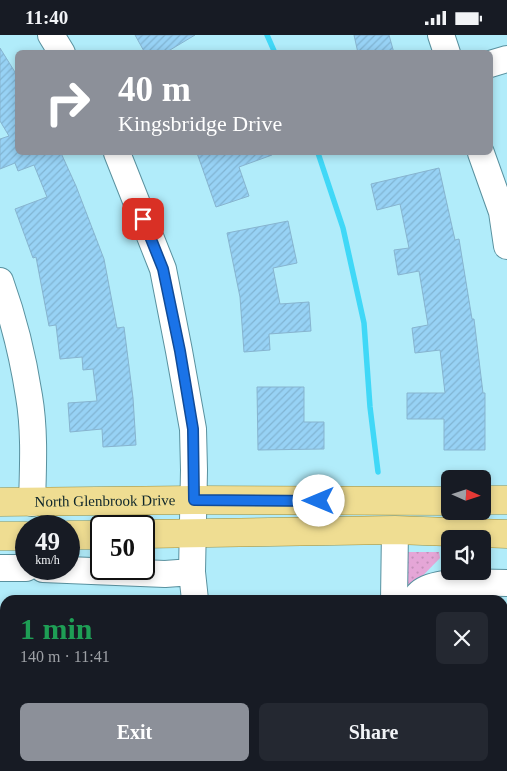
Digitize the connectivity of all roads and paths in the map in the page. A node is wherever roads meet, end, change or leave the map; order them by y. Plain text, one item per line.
1 (51, 35) edge
2 (440, 35) edge
3 (60, 50) edge
4 (446, 50) edge
5 (507, 59) edge
6 (493, 63) edge
7 (118, 155) edge
8 (482, 155) edge
9 (504, 212) edge
10 (507, 246) edge
11 (0, 281) edge
12 (194, 500) junction
13 (491, 500) edge
14 (507, 500) edge
15 (441, 501) edge
16 (0, 503) edge
17 (32, 503) junction
18 (395, 530) junction
19 (193, 533) junction
20 (155, 534) edge
21 (441, 534) edge
22 (491, 534) edge
23 (507, 534) edge
24 (15, 535) edge
25 (0, 536) edge
26 (0, 568) edge
27 (15, 568) edge
28 (80, 571) edge
29 (192, 572) junction
30 (448, 580) edge
31 (486, 580) edge
32 (507, 583) edge
33 (194, 595) edge
34 (394, 595) edge
35 (417, 595) edge

1 - 3 street
2 - 4 street
5 - 6 street
7 - 12 street
8 - 9 street
9 - 10 street
11 - 17 street
12 - 15 main road, North Glenbrook Drive
12 - 17 main road, North Glenbrook Drive
12 - 19 street
13 - 14 main road
16 - 17 main road, North Glenbrook Drive
18 - 19 main road
18 - 21 main road
18 - 34 street
19 - 20 main road
19 - 29 street
22 - 23 main road
24 - 25 main road
26 - 27 street
28 - 29 street
29 - 33 street
30 - 35 street
31 - 32 street

